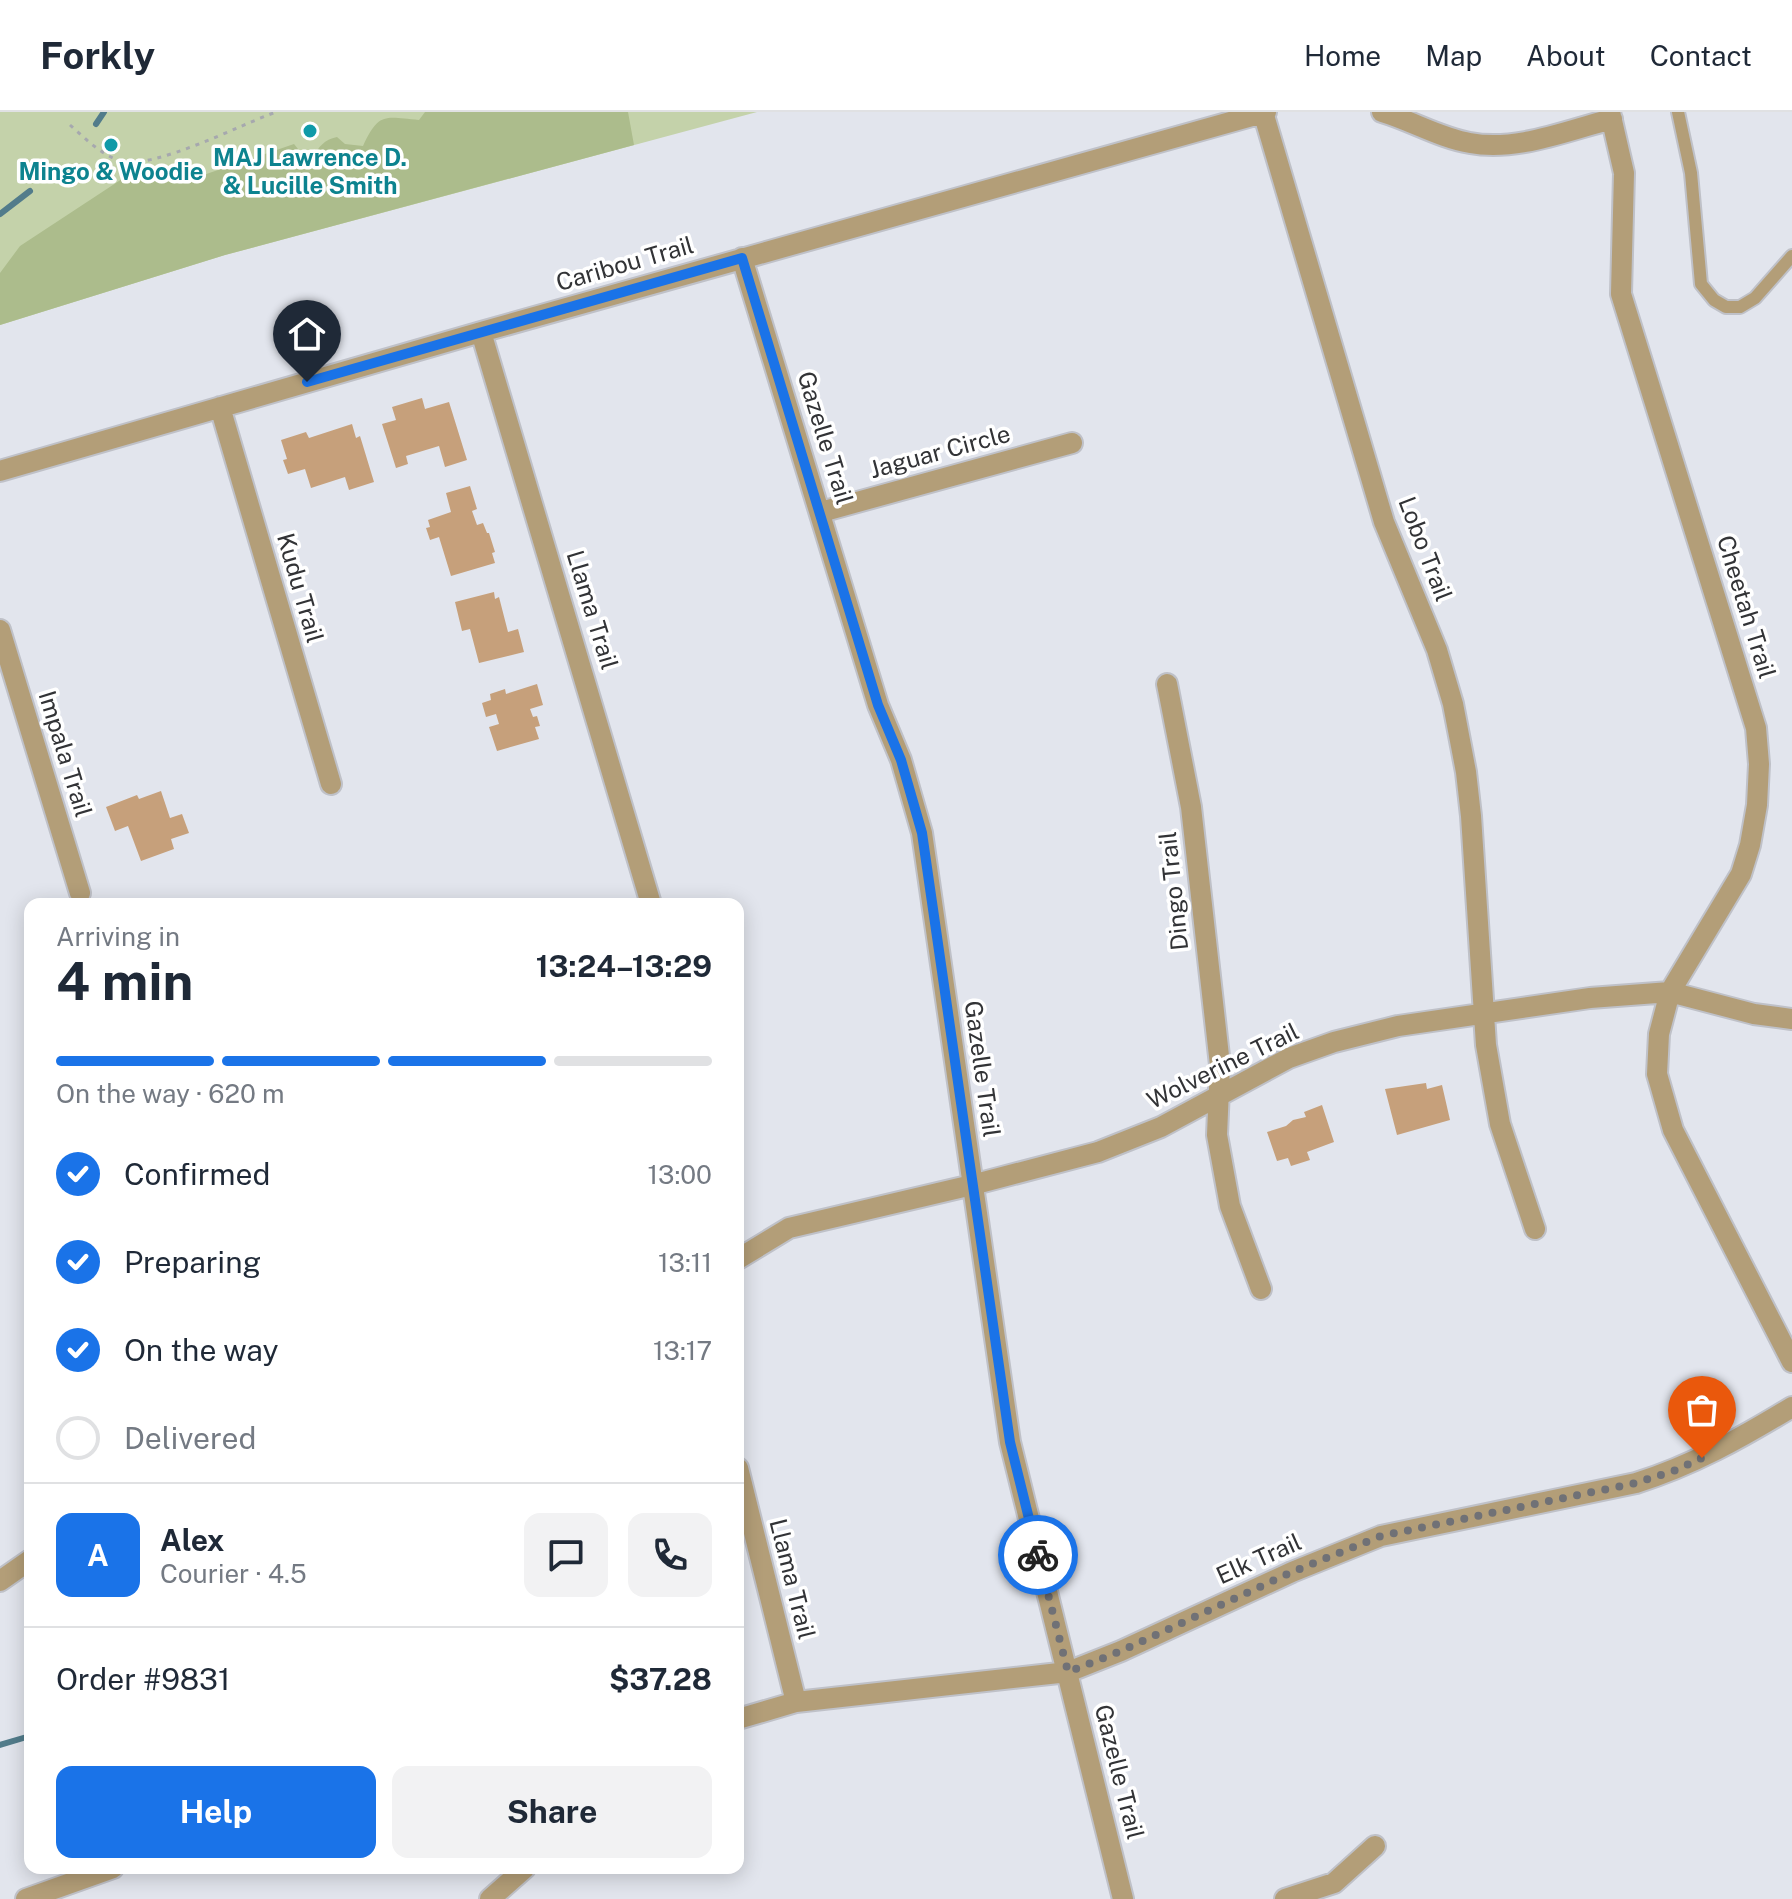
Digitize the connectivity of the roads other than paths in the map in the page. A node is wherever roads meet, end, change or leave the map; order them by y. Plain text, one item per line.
1 (1264, 112) edge
2 (1382, 112) edge
3 (1678, 112) edge
4 (1611, 115) edge
5 (1792, 256) edge
6 (742, 258) junction
7 (481, 332) junction
8 (220, 407) junction
9 (1072, 443) dead end
10 (0, 471) edge
11 (821, 512) junction
12 (0, 630) edge
13 (1167, 684) dead end
14 (331, 784) dead end
15 (80, 893) dead end
16 (649, 898) edge
17 (1670, 992) junction
18 (1486, 1014) junction
19 (1792, 1019) edge
20 (1219, 1094) junction
21 (972, 1185) junction
22 (1535, 1229) dead end
23 (744, 1255) edge
24 (1261, 1289) dead end
25 (1792, 1362) edge
26 (1792, 1407) edge
27 (744, 1492) edge
28 (24, 1564) edge
29 (0, 1581) edge
30 (1068, 1672) junction
31 (796, 1702) junction
32 (744, 1717) edge
33 (1375, 1846) dead end
34 (96, 1874) edge
35 (518, 1874) edge
36 (26, 1899) edge
37 (490, 1899) edge
38 (1123, 1899) edge
39 (1285, 1899) edge

1 - 6 street, Caribou Trail
1 - 18 street, Lobo Trail
2 - 4 street
3 - 5 lane
4 - 17 street, Cheetah Trail
6 - 7 street, Caribou Trail
6 - 11 street, Gazelle Trail
7 - 8 street, Caribou Trail
7 - 16 street, Llama Trail
8 - 10 street, Caribou Trail
8 - 14 street, Kudu Trail
9 - 11 street, Jaguar Circle
11 - 21 street, Gazelle Trail
12 - 15 street, Impala Trail
13 - 20 street, Dingo Trail
17 - 18 street, Wolverine Trail
17 - 19 street, Wolverine Trail
17 - 25 street, Cheetah Trail
18 - 20 street, Wolverine Trail
18 - 22 street, Lobo Trail
20 - 21 street, Wolverine Trail
20 - 24 street, Dingo Trail
21 - 23 street, Wolverine Trail
21 - 30 street, Gazelle Trail
26 - 30 street, Elk Trail
27 - 31 street, Llama Trail
28 - 29 street
30 - 31 street, Elk Trail
30 - 38 street, Gazelle Trail
31 - 32 street, Elk Trail
33 - 39 street
34 - 36 street
35 - 37 street

